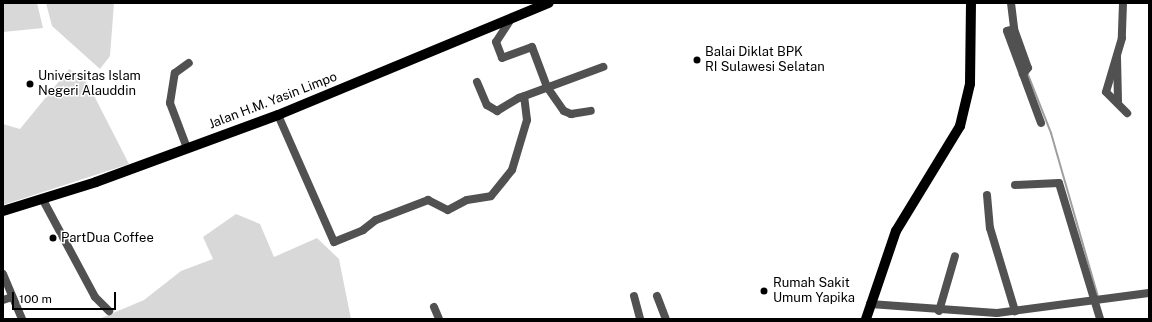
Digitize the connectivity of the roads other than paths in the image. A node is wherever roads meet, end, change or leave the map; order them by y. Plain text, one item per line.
1 (549, 3) edge
2 (971, 3) edge
3 (1011, 3) edge
4 (1123, 3) edge
5 (511, 19) junction
6 (1117, 55) junction
7 (189, 62) dead end
8 (604, 67) dead end
9 (477, 82) dead end
10 (547, 87) junction
11 (524, 96) junction
12 (1118, 101) junction
13 (591, 111) dead end
14 (1127, 113) dead end
15 (278, 115) junction
16 (1040, 124) dead end
17 (187, 148) junction
18 (1015, 185) dead end
19 (987, 195) dead end
20 (43, 200) junction
21 (3, 211) edge
22 (955, 256) dead end
23 (3, 274) edge
24 (1149, 293) edge
25 (634, 296) dead end
26 (657, 296) dead end
27 (12, 297) junction
28 (1097, 299) junction
29 (3, 300) edge
30 (870, 304) junction
31 (434, 307) dead end
32 (109, 310) dead end
33 (939, 311) junction
34 (1015, 311) junction
35 (22, 319) edge
36 (439, 319) edge
37 (640, 319) edge
38 (666, 319) edge
39 (866, 319) edge
40 (1100, 319) edge

1 - 5 main road, Jalan H.M. Yasin Limpo
2 - 30 main road
3 - 16 street
4 - 6 street
5 - 10 street
5 - 15 main road, Jalan H.M. Yasin Limpo
6 - 12 street
6 - 12 street
7 - 17 street
8 - 10 street
9 - 11 street
10 - 11 street
10 - 13 street
11 - 15 street
12 - 14 street
15 - 17 main road, Jalan H.M. Yasin Limpo
17 - 20 main road, Jalan H.M. Yasin Limpo
18 - 28 street
19 - 34 street
20 - 21 main road, Jalan H.M. Yasin Limpo
20 - 32 street
22 - 33 street
23 - 27 street
24 - 28 street
25 - 37 street
26 - 38 street
27 - 29 street
27 - 35 street
28 - 34 street
28 - 40 street
30 - 33 street
30 - 39 main road
31 - 36 street
33 - 34 street

